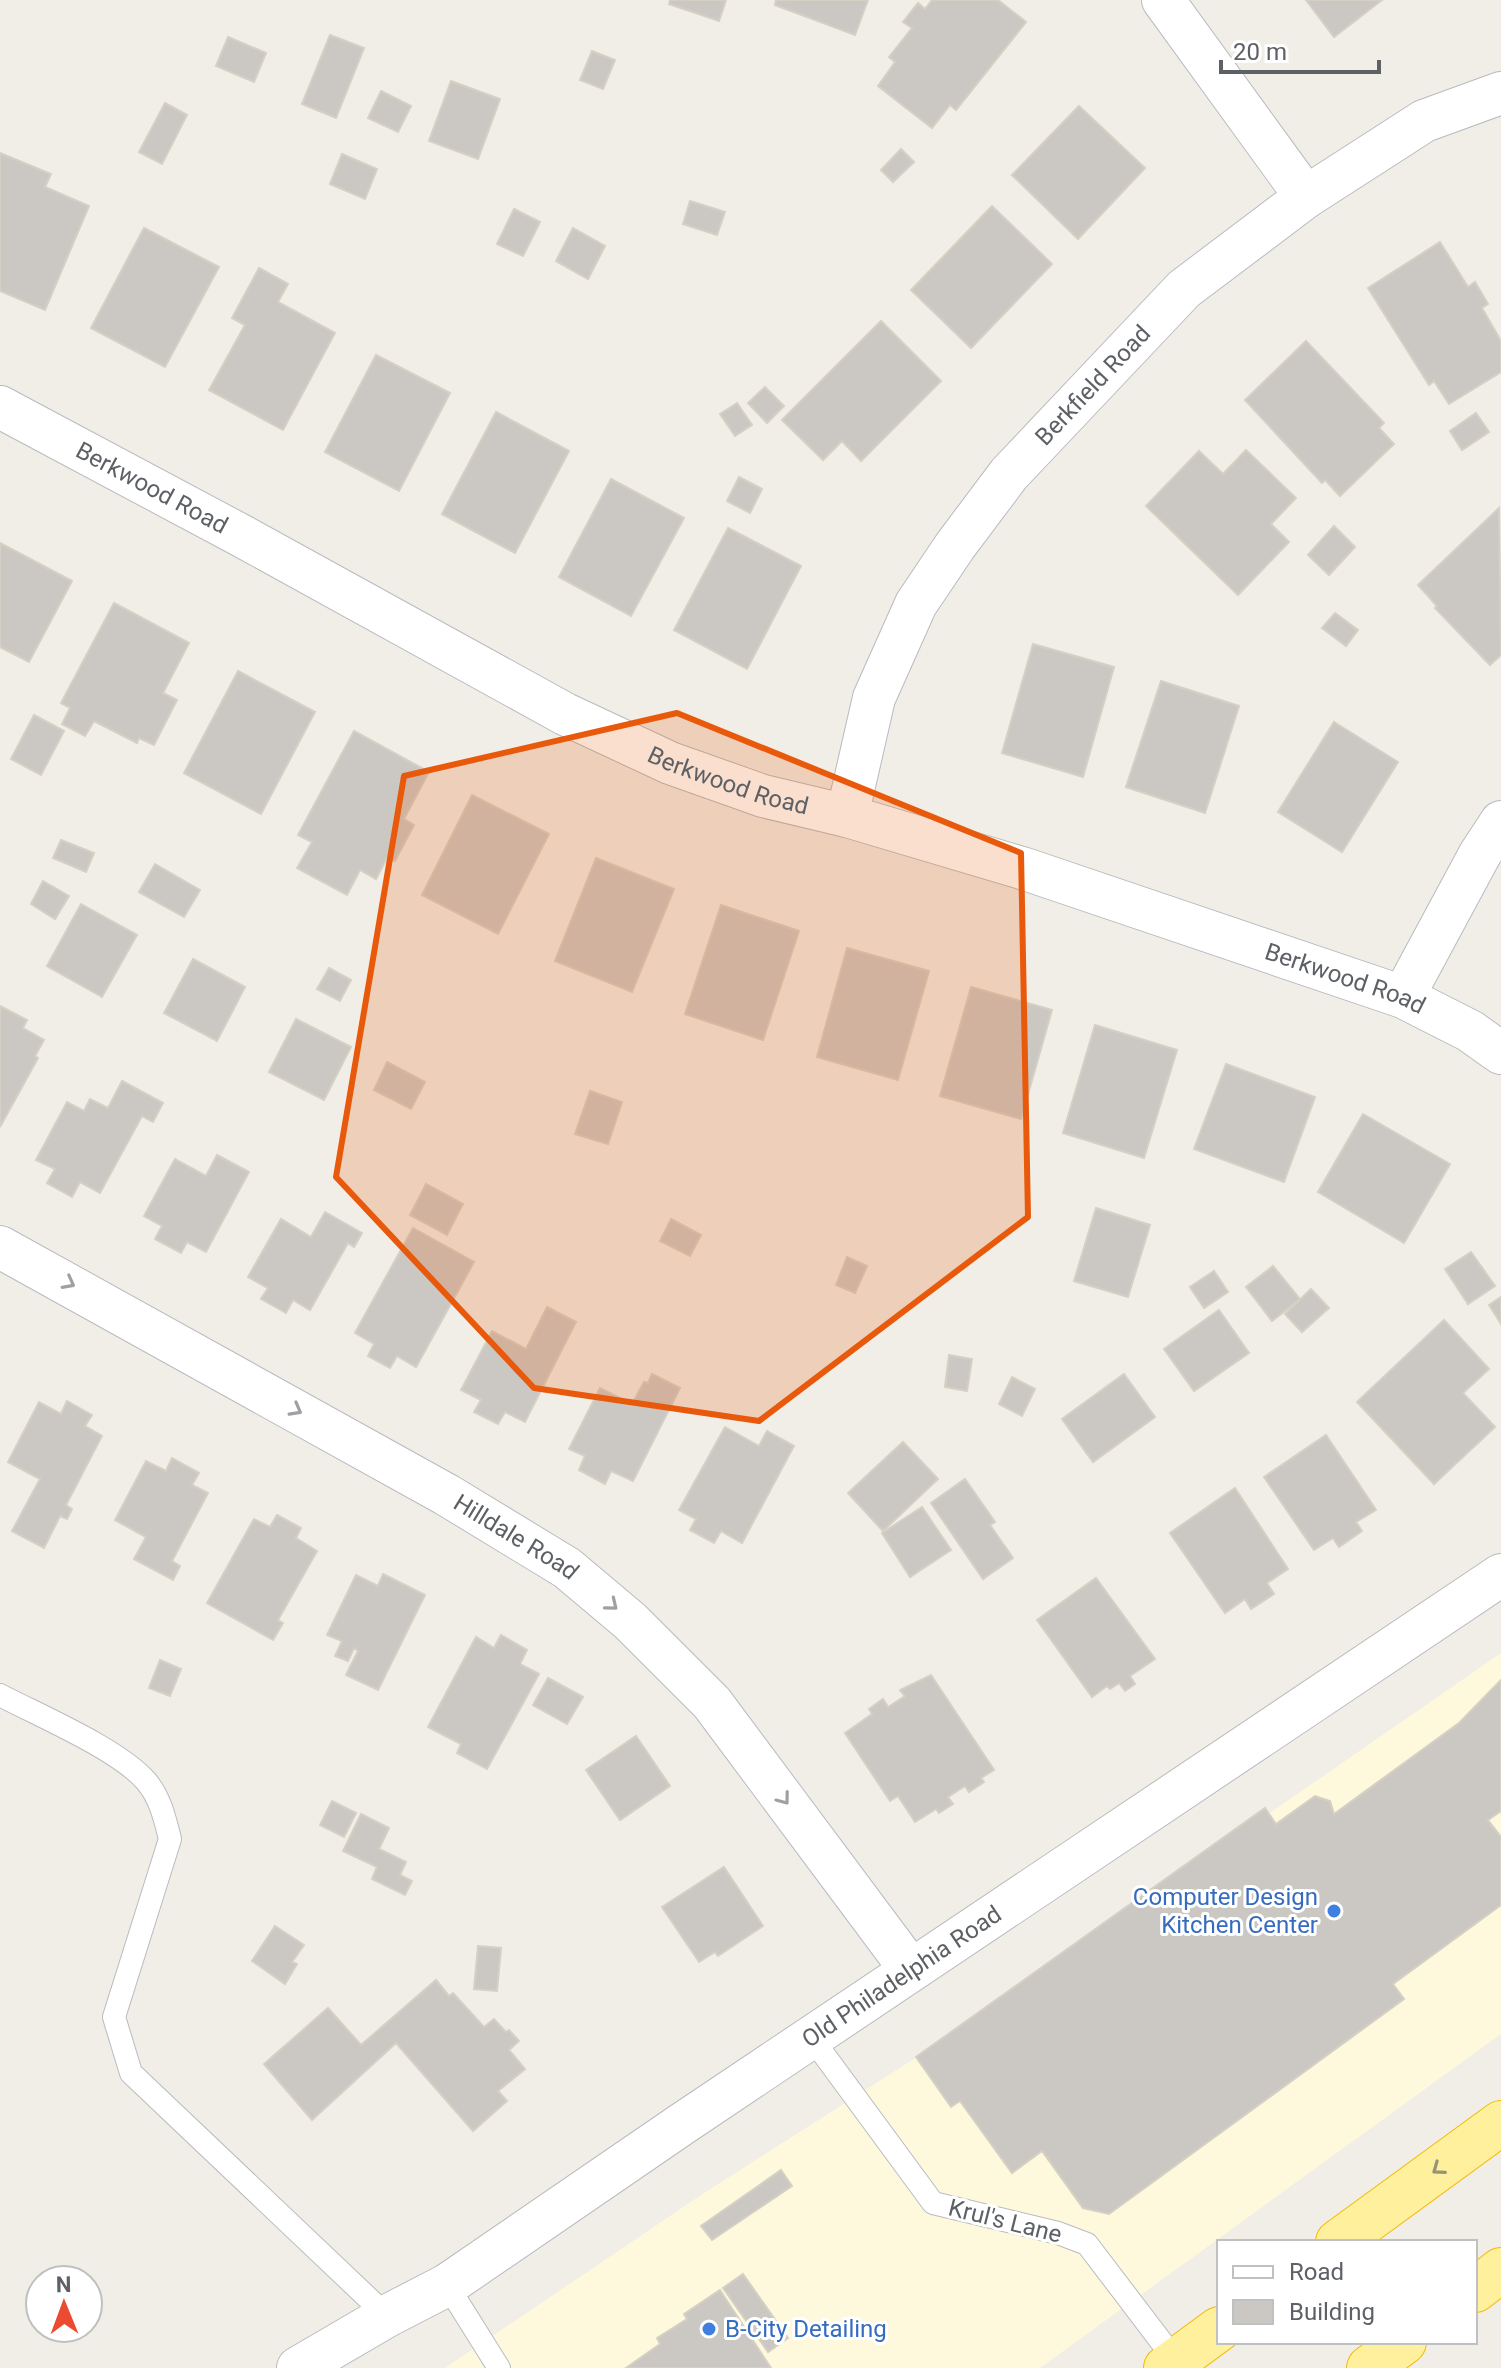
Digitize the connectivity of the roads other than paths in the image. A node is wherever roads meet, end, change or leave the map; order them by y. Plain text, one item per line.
1 (1163, 0) edge
2 (1501, 93) edge
3 (1306, 197) junction
4 (0, 407) edge
5 (847, 816) junction
6 (1501, 822) edge
7 (1403, 997) junction
8 (1501, 1053) edge
9 (0, 1247) edge
10 (1501, 1575) edge
11 (0, 1695) edge
12 (911, 1970) junction
13 (811, 2037) junction
14 (1501, 2123) edge
15 (1341, 2240) edge
16 (1501, 2270) edge
17 (447, 2285) junction
18 (1477, 2288) edge
19 (387, 2316) junction
20 (1217, 2331) edge
21 (1401, 2344) edge
22 (1178, 2366) edge
23 (298, 2368) edge
24 (499, 2368) edge
25 (1369, 2368) edge

1 - 3 street
2 - 3 street, Berkfield Road
3 - 5 street, Berkfield Road
4 - 5 street, Berkwood Road
5 - 7 street, Berkwood Road
6 - 7 street
7 - 8 street, Berkwood Road
9 -> 12 street, Hilldale Road
10 - 12 street, Old Philadelphia Road
11 - 19 lane
12 - 13 street, Old Philadelphia Road
13 - 17 street, Old Philadelphia Road
13 - 22 lane, Krul's Lane
14 -> 15 highway
16 - 18 highway
17 - 19 street, Old Philadelphia Road
17 - 24 lane
19 - 23 street, Old Philadelphia Road
20 - 22 highway
21 - 25 highway

